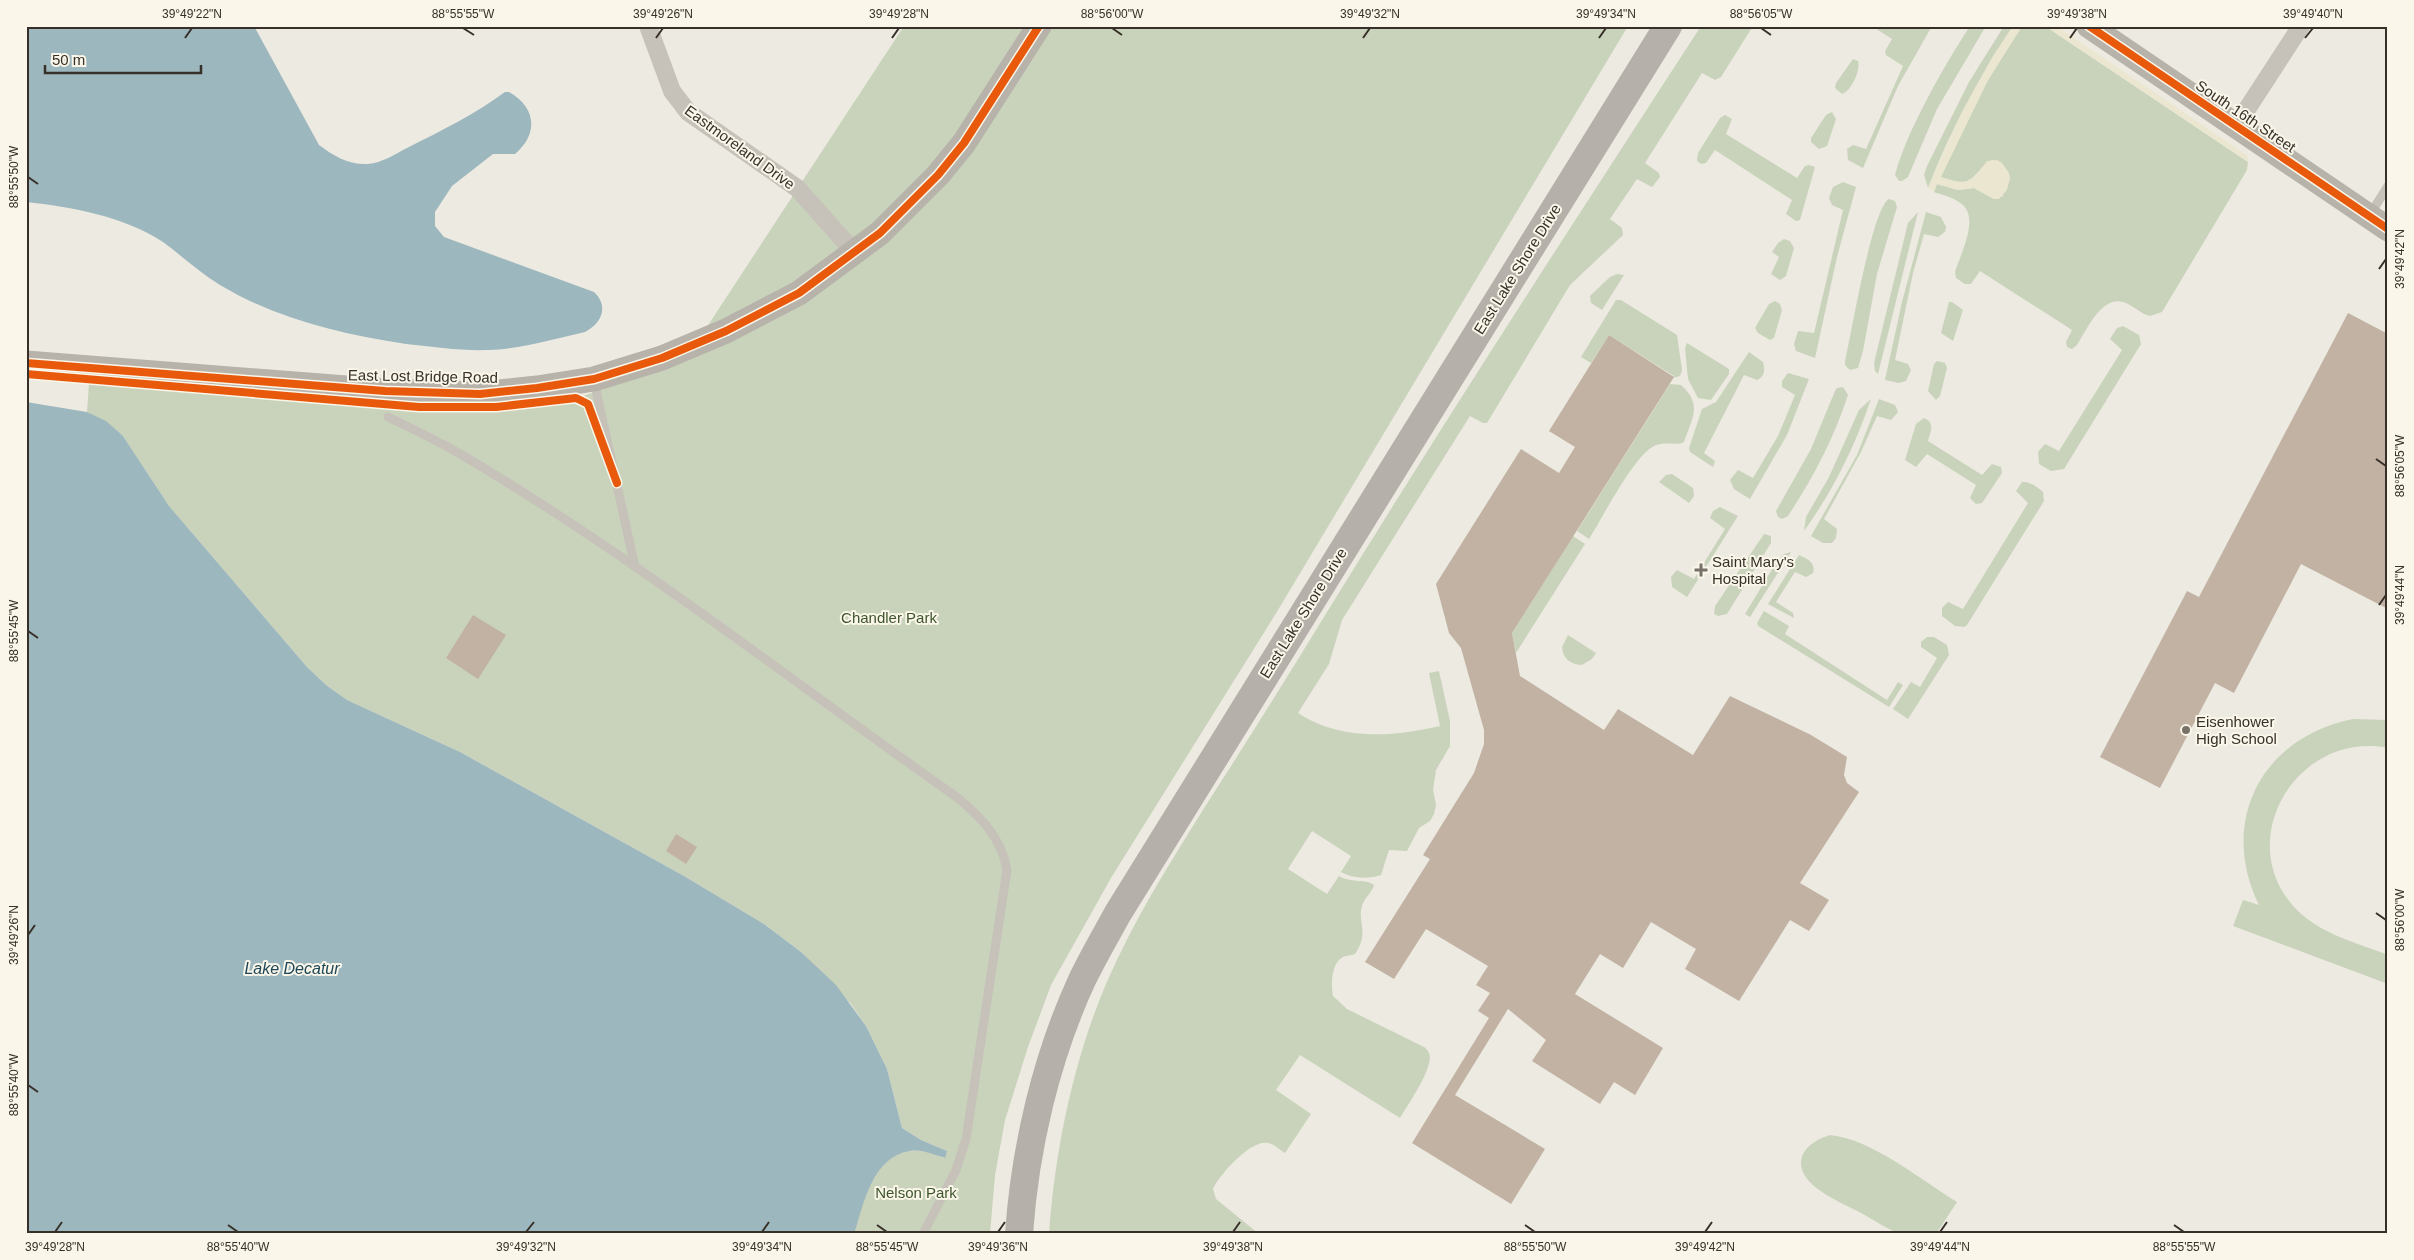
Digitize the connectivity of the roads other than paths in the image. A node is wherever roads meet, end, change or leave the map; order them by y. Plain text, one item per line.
1 (648, 26) edge
2 (1040, 26) edge
3 (1668, 26) edge
4 (2089, 26) edge
5 (2301, 26) edge
6 (2236, 126) junction
7 (2388, 186) edge
8 (2378, 223) edge
9 (855, 253) junction
10 (26, 363) edge
11 (594, 379) junction
12 (388, 417) dead end
13 (636, 568) junction
14 (923, 1234) edge
15 (1019, 1234) edge

1 - 9 street, Eastmoreland Drive
2 - 9 street, East Lost Bridge Road
3 - 15 main road, East Lake Shore Drive
4 - 6 street, South 16th Street
5 - 6 street
6 - 8 street, South 16th Street
7 - 8 lane
9 - 11 street, East Lost Bridge Road
10 - 11 street, East Lost Bridge Road
11 - 13 lane
12 - 13 lane
13 - 14 lane

